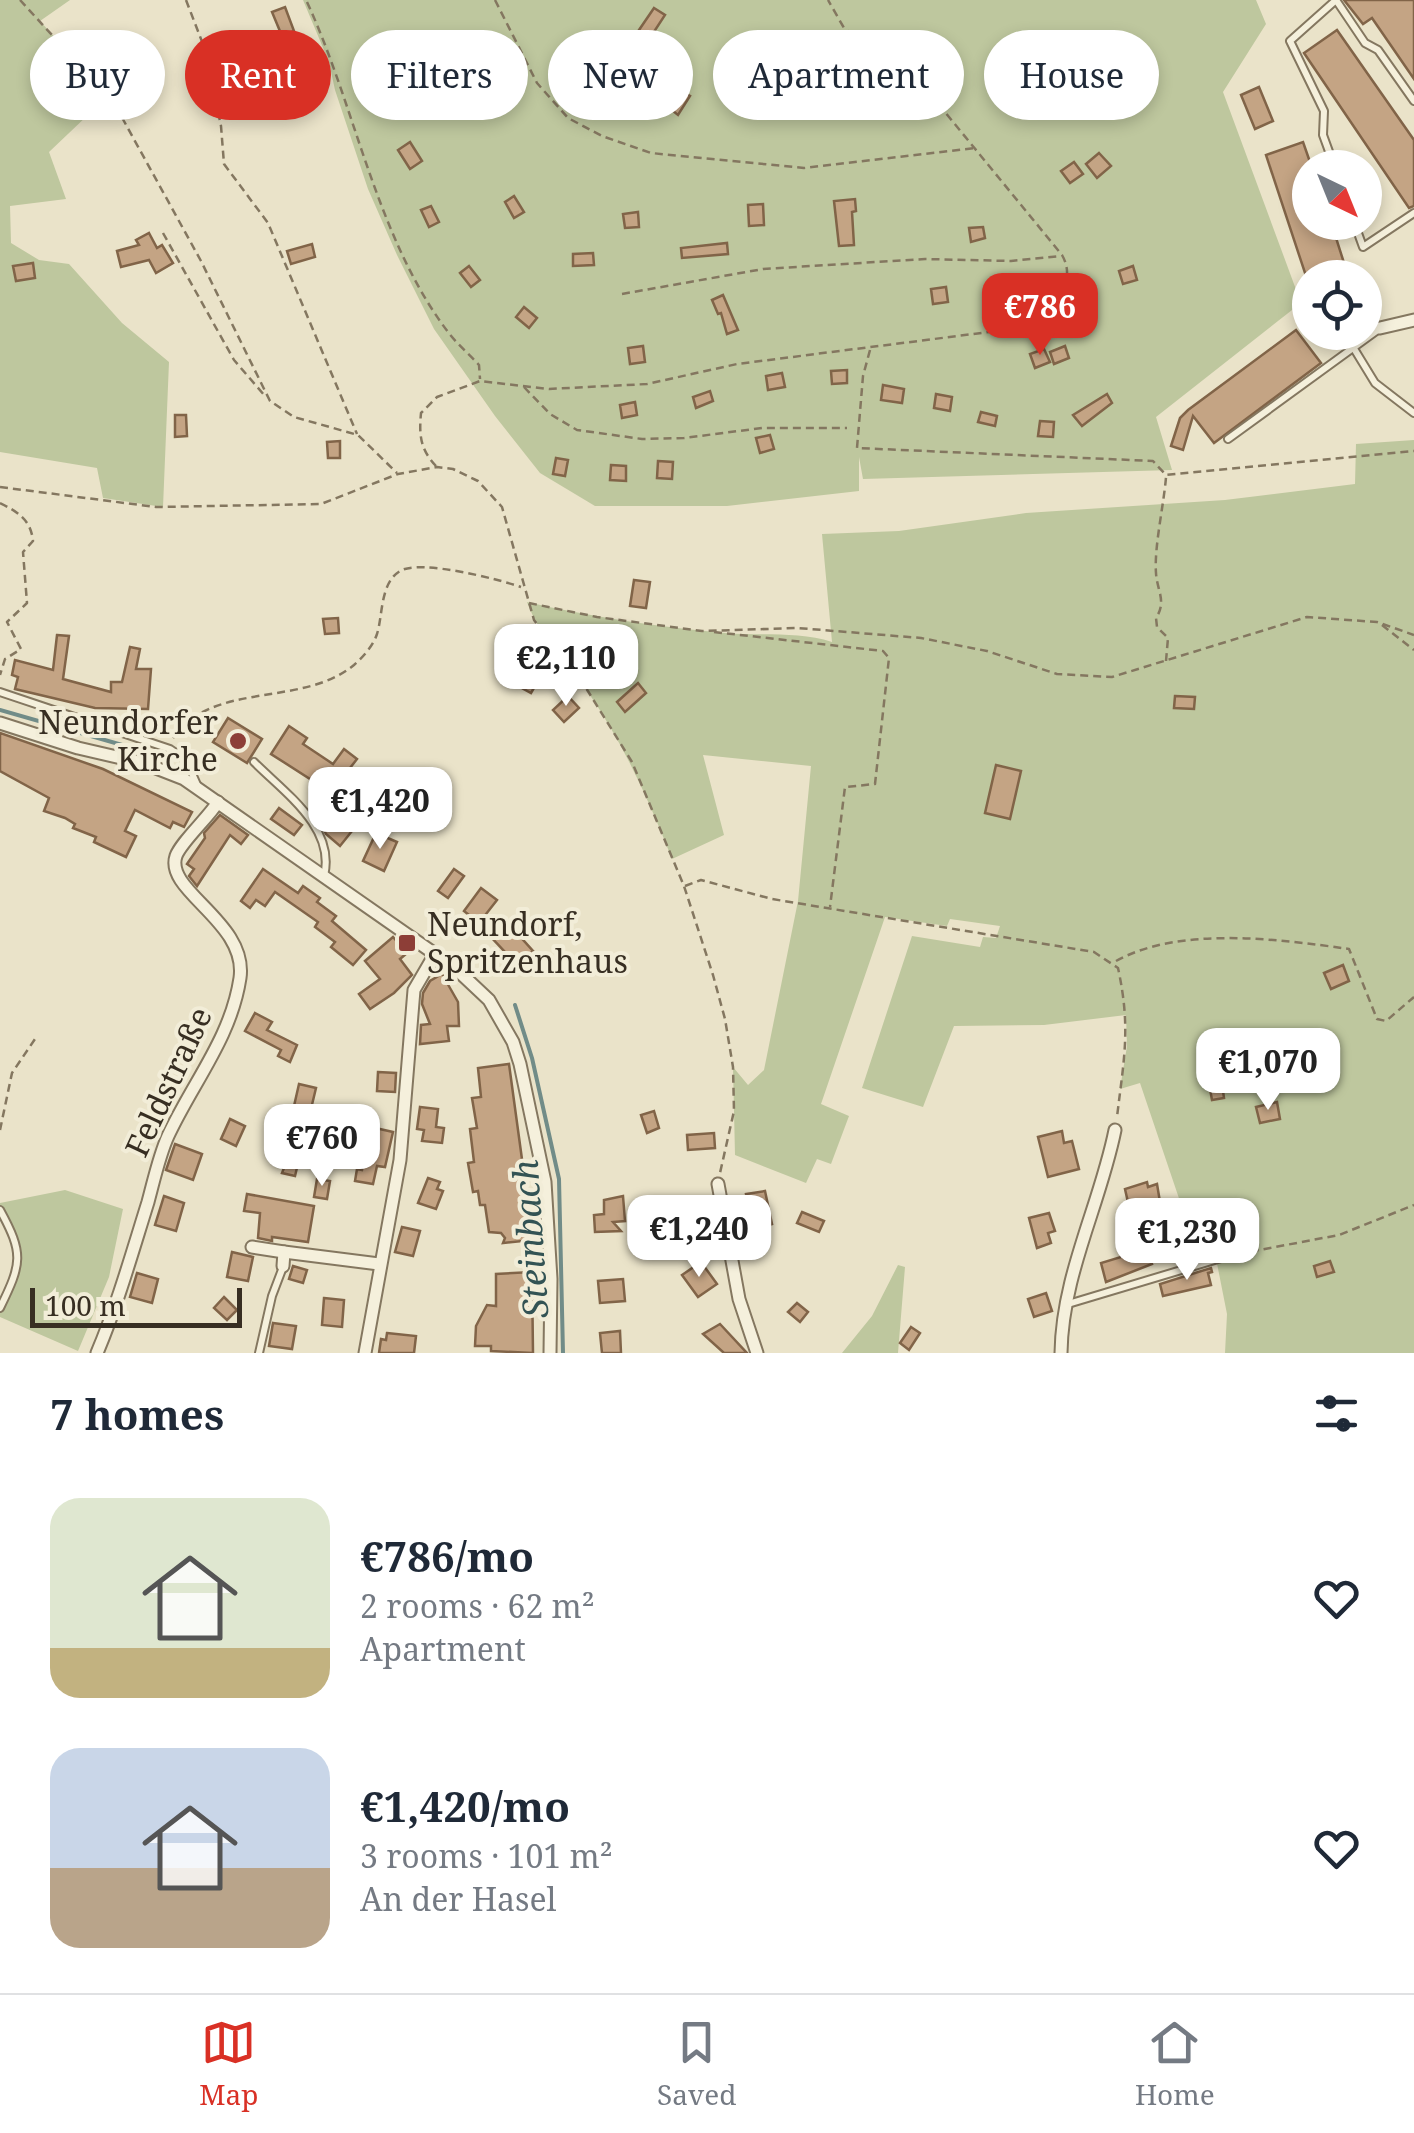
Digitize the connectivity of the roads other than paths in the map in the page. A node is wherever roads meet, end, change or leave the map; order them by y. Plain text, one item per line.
1 (1336, 0) edge
2 (1414, 102) edge
3 (1328, 150) edge
4 (1414, 213) edge
5 (1382, 234) edge
6 (1414, 320) edge
7 (1382, 328) edge
8 (1351, 350) edge
9 (1355, 350) edge
10 (1414, 413) edge
11 (1228, 438) dead end
12 (0, 692) edge
13 (0, 723) edge
14 (254, 762) dead end
15 (199, 788) junction
16 (218, 802) junction
17 (324, 876) junction
18 (434, 954) junction
19 (1115, 1130) road end
20 (718, 1184) road end
21 (0, 1210) edge
22 (252, 1247) dead end
23 (1228, 1256) road end
24 (284, 1259) junction
25 (379, 1264) junction
26 (1, 1302) edge
27 (1067, 1305) junction
28 (97, 1353) edge
29 (259, 1353) edge
30 (365, 1353) edge
31 (550, 1353) edge
32 (757, 1353) edge
33 (1061, 1353) edge

1 - 2 lane
1 - 3 lane
4 - 5 lane
6 - 7 street
8 - 11 lane
9 - 10 lane
12 - 15 lane
13 - 15 street
14 - 17 lane
15 - 16 street
16 - 17 street
16 - 28 street, Feldstraße
17 - 18 street
18 - 25 street
18 - 31 street
19 - 27 street
20 - 32 street
21 - 26 lane
22 - 24 street
23 - 27 lane
24 - 25 street
24 - 29 lane
25 - 30 street
27 - 33 street

